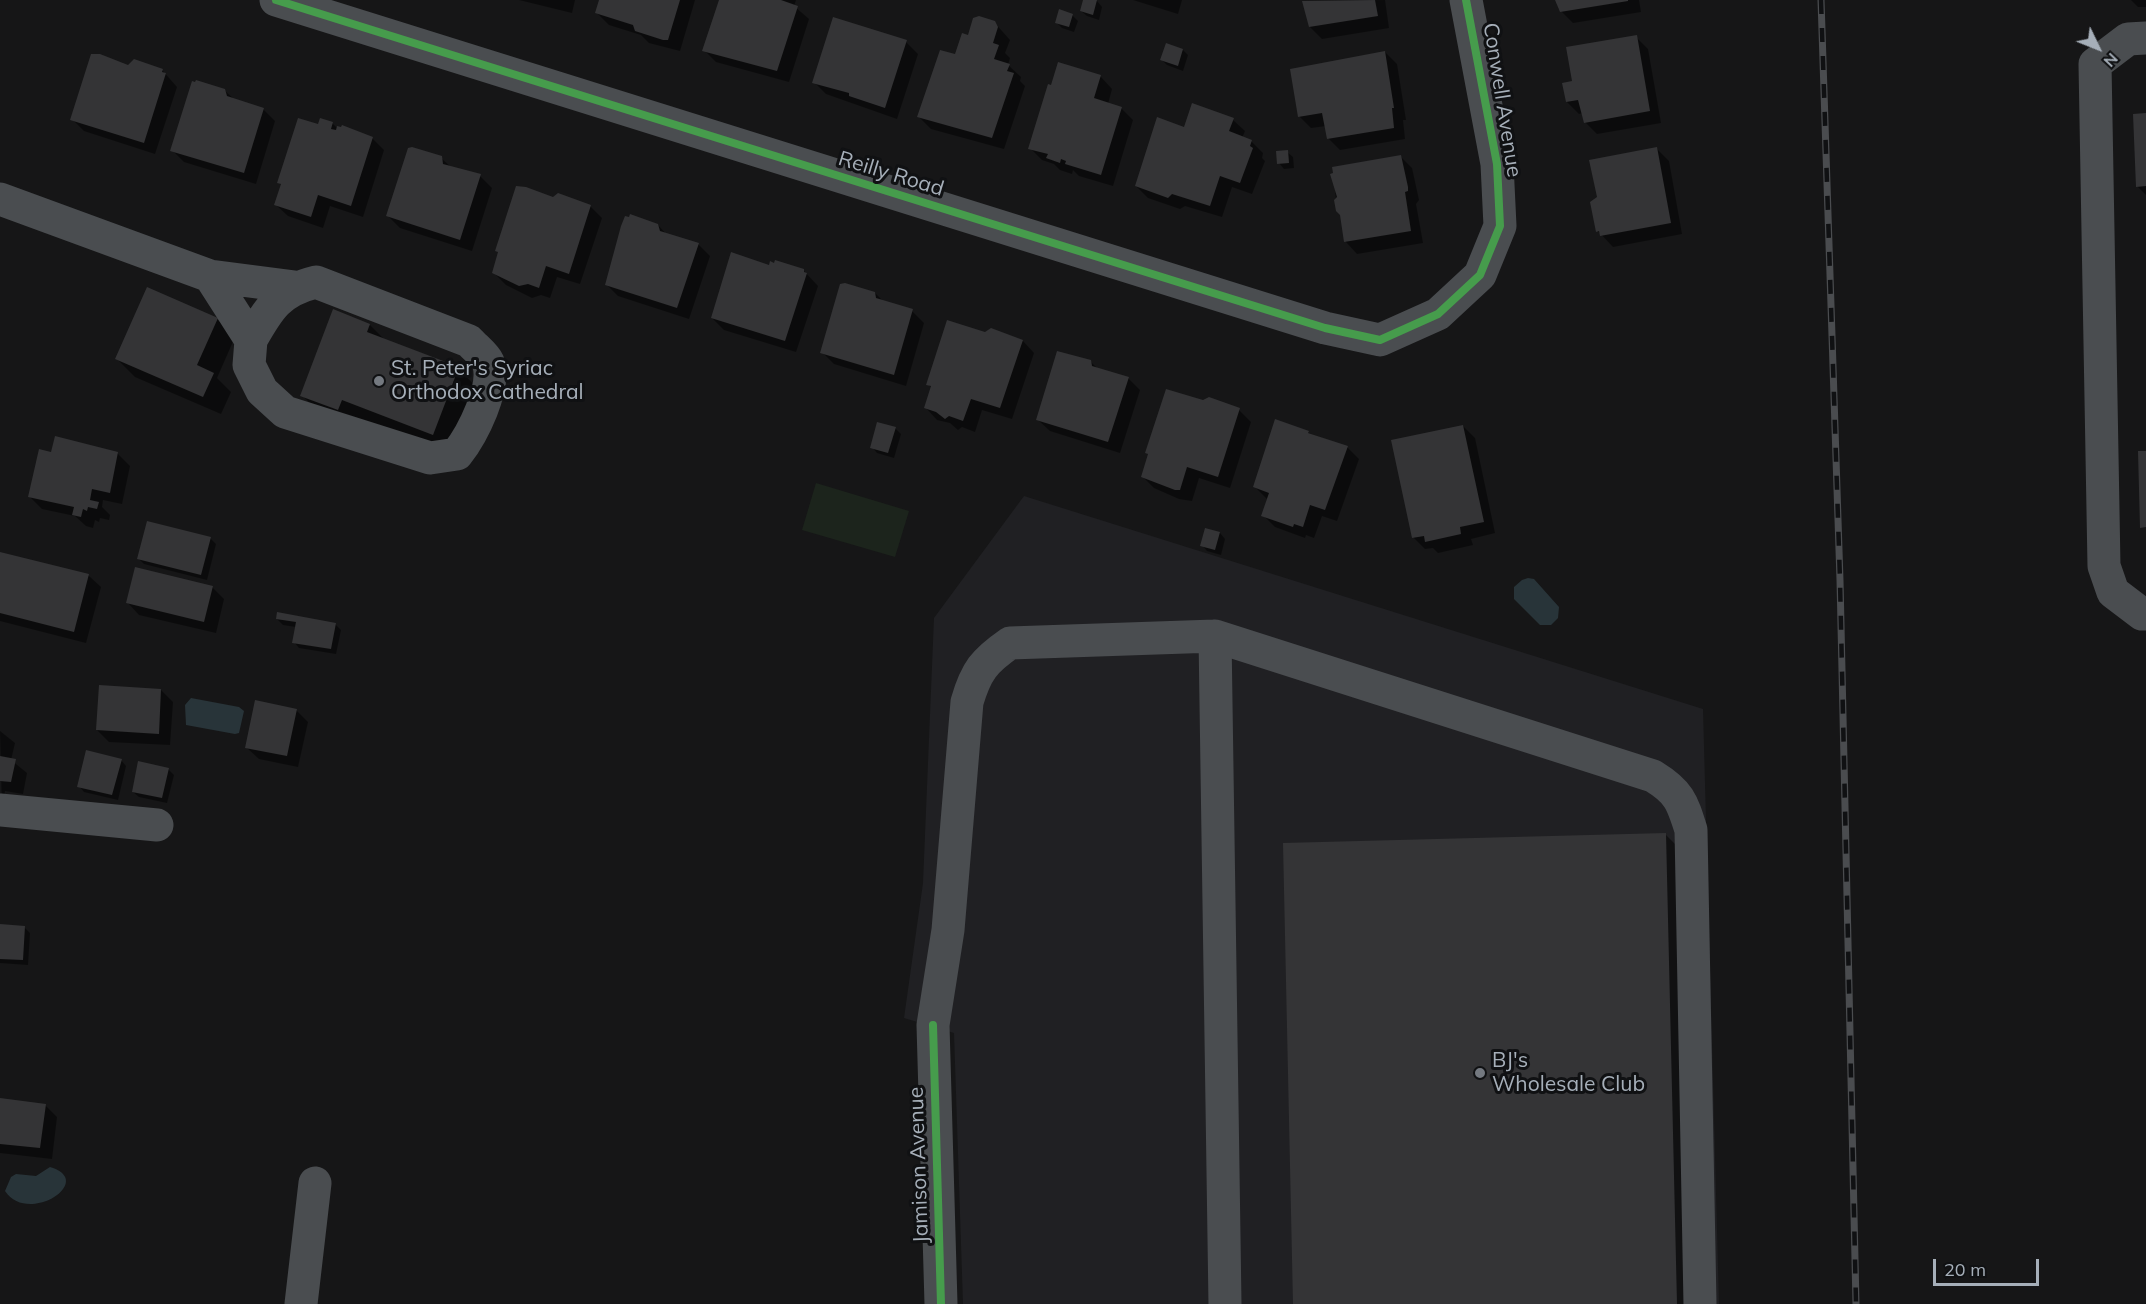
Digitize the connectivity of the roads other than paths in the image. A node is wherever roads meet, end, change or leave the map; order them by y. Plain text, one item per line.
1 (276, 0) edge
2 (1466, 0) edge
3 (2146, 38) edge
4 (0, 199) edge
5 (1480, 275) joint
6 (210, 276) junction
7 (295, 287) junction
8 (251, 340) junction
9 (2146, 614) edge
10 (1215, 636) junction
11 (0, 810) edge
12 (157, 825) dead end
13 (315, 1184) dead end
14 (301, 1304) edge
15 (941, 1304) edge
16 (1225, 1304) edge
17 (1700, 1304) edge

1 - 5 street, Reilly Road
2 - 5 street, Conwell Avenue
3 - 9 street
4 - 6 street
6 - 7 street
6 - 8 street
7 - 8 street
7 - 8 street
10 - 15 street, Jamison Avenue
10 - 16 street
10 - 17 street, Jamison Avenue
11 - 12 street
13 - 14 street

